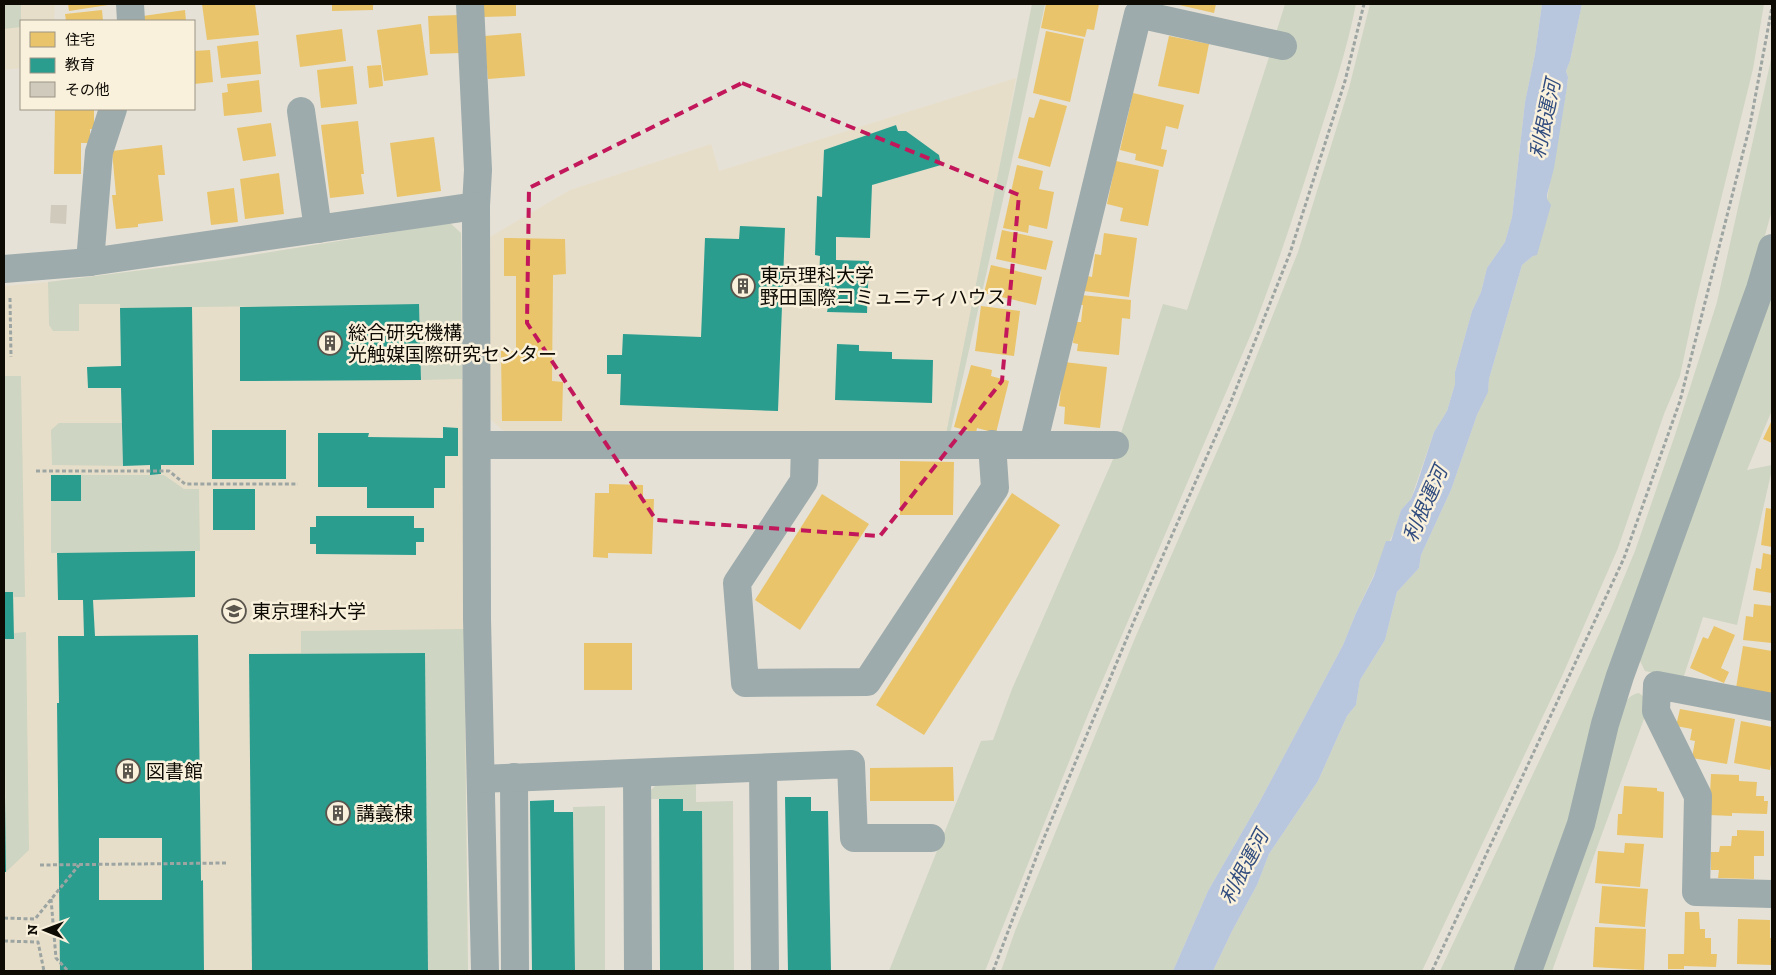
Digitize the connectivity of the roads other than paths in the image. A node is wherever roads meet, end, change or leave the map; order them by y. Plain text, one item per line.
1 (130, 4) edge
2 (470, 4) edge
3 (131, 20) edge
4 (1283, 46) dead end
5 (113, 110) edge
6 (301, 111) dead end
7 (476, 206) junction
8 (318, 229) junction
9 (1772, 248) edge
10 (90, 262) junction
11 (4, 269) edge
12 (477, 444) junction
13 (992, 444) junction
14 (805, 445) junction
15 (1033, 445) junction
16 (1115, 445) dead end
17 (1620, 676) junction
18 (1658, 685) junction
19 (1772, 707) edge
20 (763, 768) junction
21 (637, 773) junction
22 (514, 777) junction
23 (481, 779) junction
24 (931, 838) dead end
25 (1772, 894) edge
26 (484, 971) edge
27 (515, 971) edge
28 (638, 971) edge
29 (765, 971) edge
30 (1528, 971) edge

1 - 3 street
2 - 7 street
4 - 15 street
5 - 10 street
6 - 8 street
7 - 8 street
7 - 12 street
8 - 10 street
9 - 17 street
10 - 11 street
12 - 14 street
12 - 23 street
13 - 14 street
13 - 14 street
13 - 15 street
15 - 16 street
17 - 18 street
17 - 30 street
18 - 19 street
18 - 25 street
20 - 21 street
20 - 24 street
20 - 29 street
21 - 22 street
21 - 28 street
22 - 23 street
22 - 27 street
23 - 26 street

